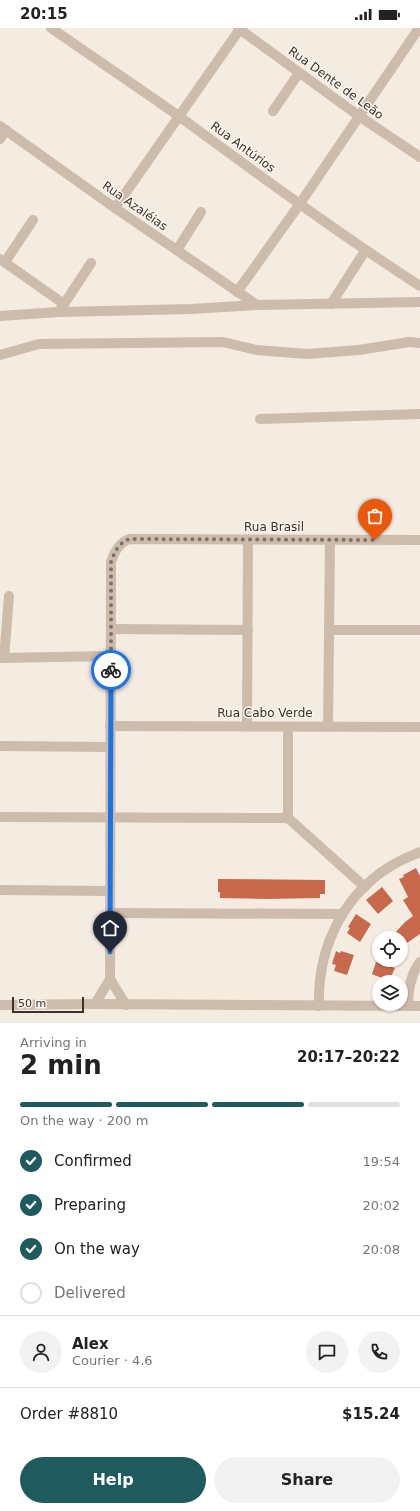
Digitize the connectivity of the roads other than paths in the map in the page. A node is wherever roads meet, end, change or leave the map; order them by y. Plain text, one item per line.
1 (51, 28) edge
2 (239, 28) edge
3 (419, 28) edge
4 (299, 73) junction
5 (273, 111) dead end
6 (179, 116) junction
7 (359, 116) junction
8 (3, 128) edge
9 (0, 139) edge
10 (420, 157) edge
11 (299, 205) junction
12 (115, 208) junction
13 (201, 212) dead end
14 (33, 220) dead end
15 (177, 250) junction
16 (366, 251) junction
17 (3, 260) edge
18 (91, 263) dead end
19 (420, 286) edge
20 (237, 292) junction
21 (420, 302) edge
22 (331, 304) junction
23 (256, 306) junction
24 (61, 308) junction
25 (0, 316) edge
26 (420, 343) edge
27 (0, 355) edge
28 (420, 414) edge
29 (260, 419) dead end
30 (248, 540) junction
31 (330, 540) junction
32 (420, 540) edge
33 (9, 596) dead end
34 (111, 629) junction
35 (248, 630) junction
36 (329, 630) junction
37 (420, 630) edge
38 (111, 656) junction
39 (2, 658) edge
40 (110, 726) junction
41 (247, 726) junction
42 (288, 727) junction
43 (328, 727) junction
44 (420, 727) edge
45 (0, 746) edge
46 (110, 747) junction
47 (0, 817) edge
48 (110, 817) junction
49 (288, 818) junction
50 (420, 852) edge
51 (364, 887) junction
52 (0, 890) edge
53 (110, 891) junction
54 (110, 913) junction
55 (341, 914) junction
56 (420, 962) edge
57 (110, 978) junction
58 (95, 1004) junction
59 (126, 1004) junction
60 (0, 1005) edge
61 (319, 1006) junction
62 (372, 1006) edge
63 (408, 1006) joint
64 (420, 1006) edge

1 - 6 street, Rua Antúrios
2 - 4 street, Rua Dente de Leão
2 - 6 street
3 - 7 street
4 - 5 street
4 - 7 street, Rua Dente de Leão
6 - 11 street, Rua Antúrios
6 - 12 street
7 - 10 street, Rua Dente de Leão
7 - 11 street
8 - 9 street
8 - 12 street, Rua Azaléias
11 - 16 street, Rua Antúrios
11 - 20 street
12 - 15 street, Rua Azaléias
13 - 15 street
14 - 17 street
15 - 20 street, Rua Azaléias
16 - 19 street, Rua Antúrios
16 - 22 street
17 - 24 street
18 - 24 street
20 - 23 street, Rua Azaléias
21 - 22 street
22 - 23 street
23 - 24 street
24 - 25 street
26 - 27 street
28 - 29 street
30 - 31 street, Rua Brasil
30 - 34 street, Rua Brasil
30 - 35 street
31 - 32 street, Rua Brasil
31 - 36 street
33 - 39 street
34 - 35 street
34 - 38 street
35 - 41 street
36 - 37 street
36 - 43 street
38 - 39 street
38 - 40 street
40 - 41 street, Rua Cabo Verde
40 - 46 street
41 - 42 street, Rua Cabo Verde
42 - 43 street, Rua Cabo Verde
42 - 49 street
43 - 44 street, Rua Cabo Verde
45 - 46 street
46 - 48 street
47 - 48 street
48 - 49 street
48 - 53 street
49 - 51 street
50 - 51 street
51 - 55 street
52 - 53 street
53 - 54 street
54 - 55 street
54 - 57 street
55 - 61 street
56 - 63 street
57 - 58 street
57 - 59 street
58 - 59 street
58 - 60 street
59 - 61 street
61 - 62 street
63 - 64 street

